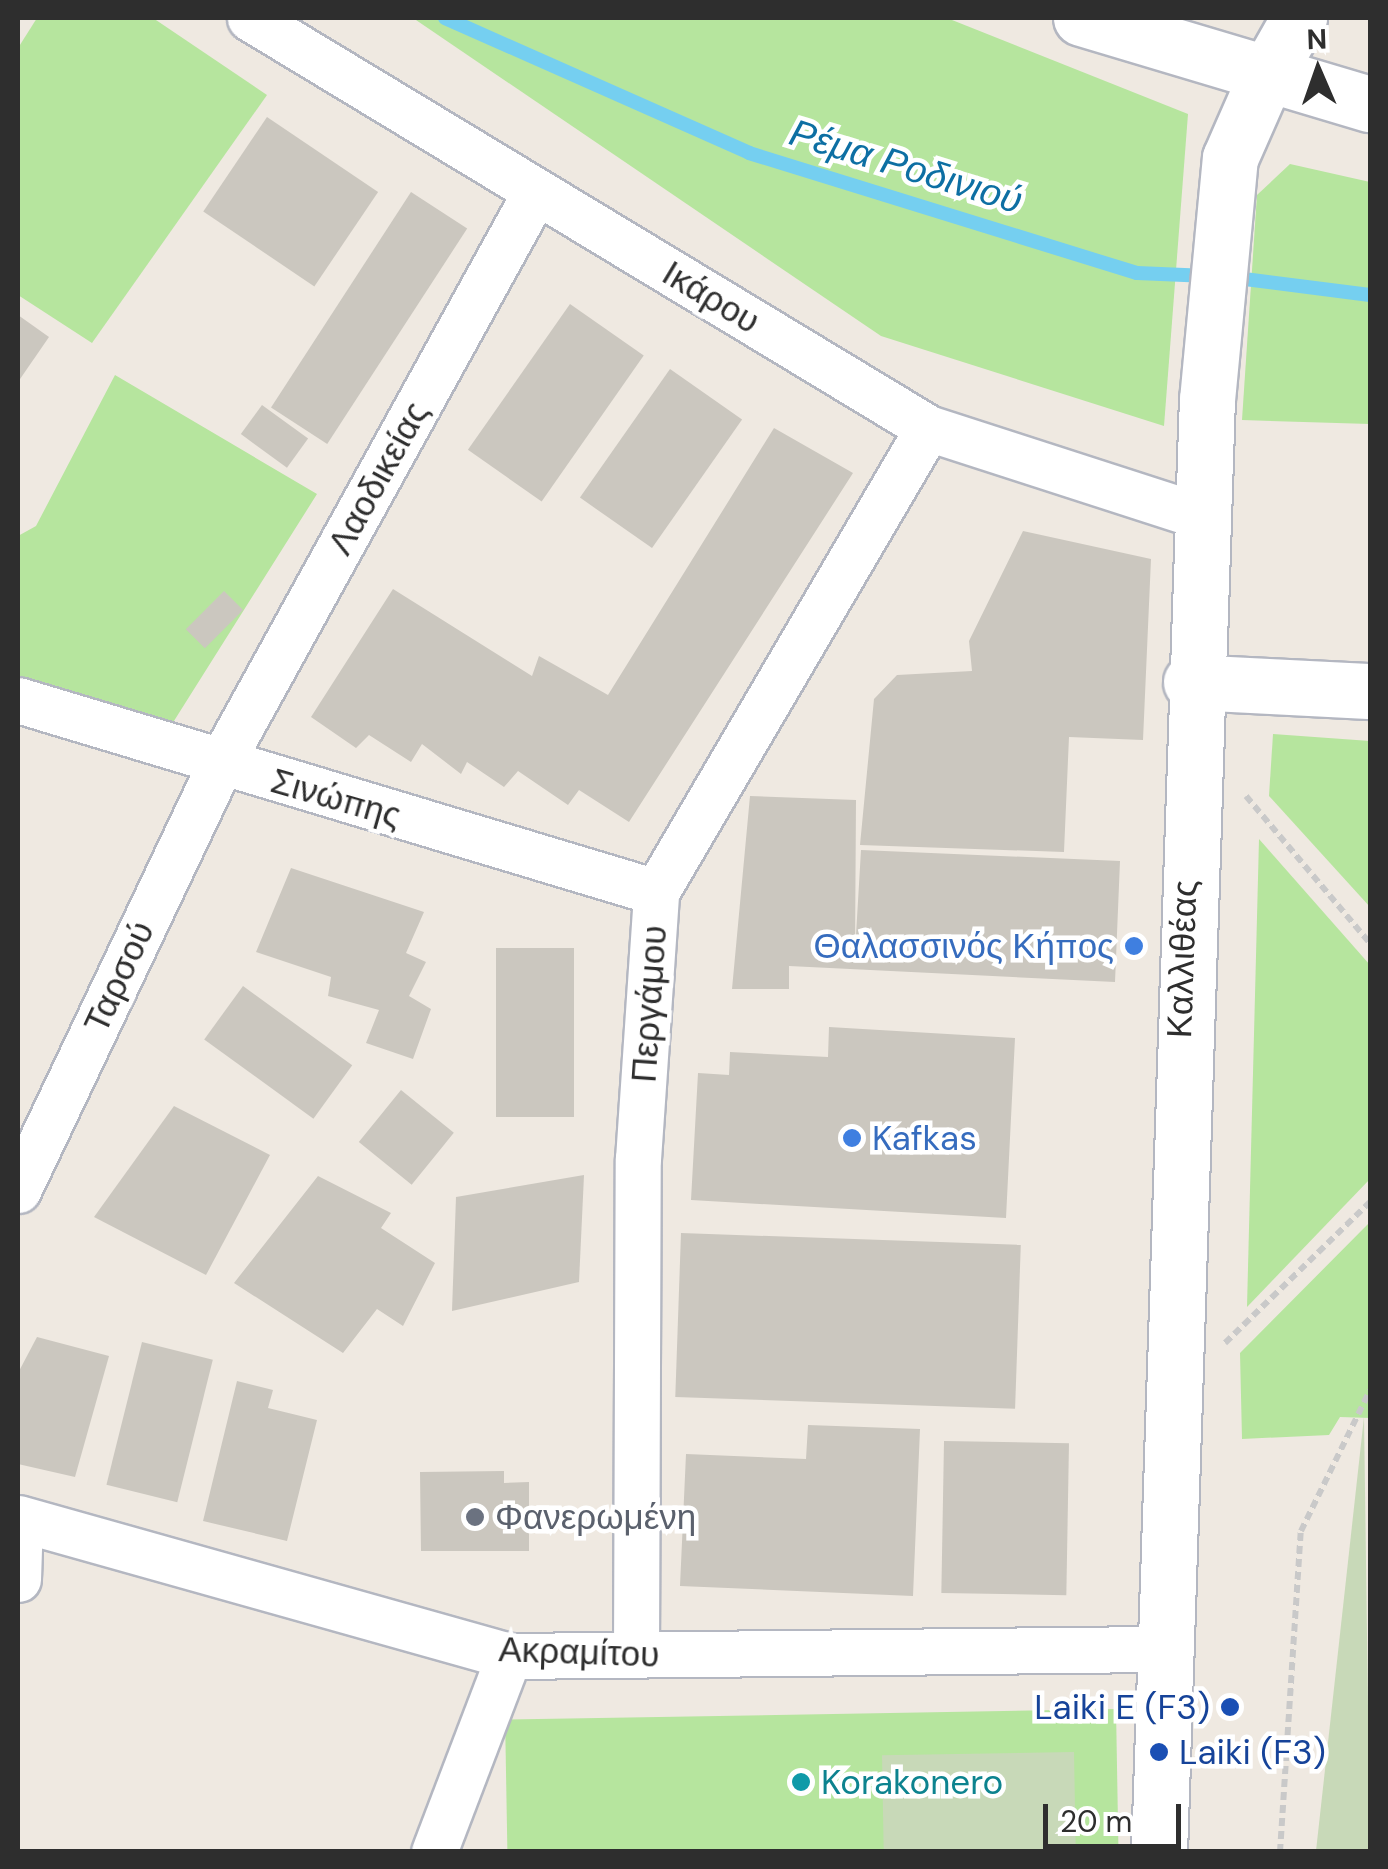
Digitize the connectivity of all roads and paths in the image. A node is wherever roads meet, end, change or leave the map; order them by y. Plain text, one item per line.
1 (250, 18) edge
2 (1081, 18) edge
3 (1299, 18) edge
4 (1266, 76) junction
5 (1370, 104) edge
6 (536, 191) junction
7 (928, 428) junction
8 (1200, 516) junction
9 (1191, 682) junction
10 (1370, 691) edge
11 (18, 700) edge
12 (220, 764) junction
13 (1242, 791) dead end
14 (656, 892) junction
15 (1370, 943) edge
16 (19, 1182) edge
17 (1370, 1202) edge
18 (1220, 1348) dead end
19 (1370, 1390) edge
20 (18, 1519) edge
21 (18, 1580) edge
22 (1159, 1649) junction
23 (636, 1655) junction
24 (509, 1656) junction
25 (434, 1852) edge
26 (1159, 1852) edge
27 (1280, 1852) edge

1 - 6 street, Ικάρου
2 - 4 main road
3 - 4 main road, Καλλιθέας
4 - 5 main road
4 - 8 main road, Καλλιθέας
6 - 7 street, Ικάρου
6 - 12 street, Λαοδικείας
7 - 8 street, Ικάρου
7 - 14 street, Περγάμου
8 - 9 main road, Καλλιθέας
9 - 10 main road
9 - 22 main road, Καλλιθέας
11 - 12 street, Σινώπης
12 - 14 street, Σινώπης
12 - 16 street, Ταρσού
13 - 15 path
14 - 23 street, Περγάμου
17 - 18 path
19 - 27 path
20 - 21 street
20 - 24 street, Ακραμίτου
22 - 23 street, Ακραμίτου
22 - 26 main road, Καλλιθέας
23 - 24 street, Ακραμίτου
24 - 25 street

